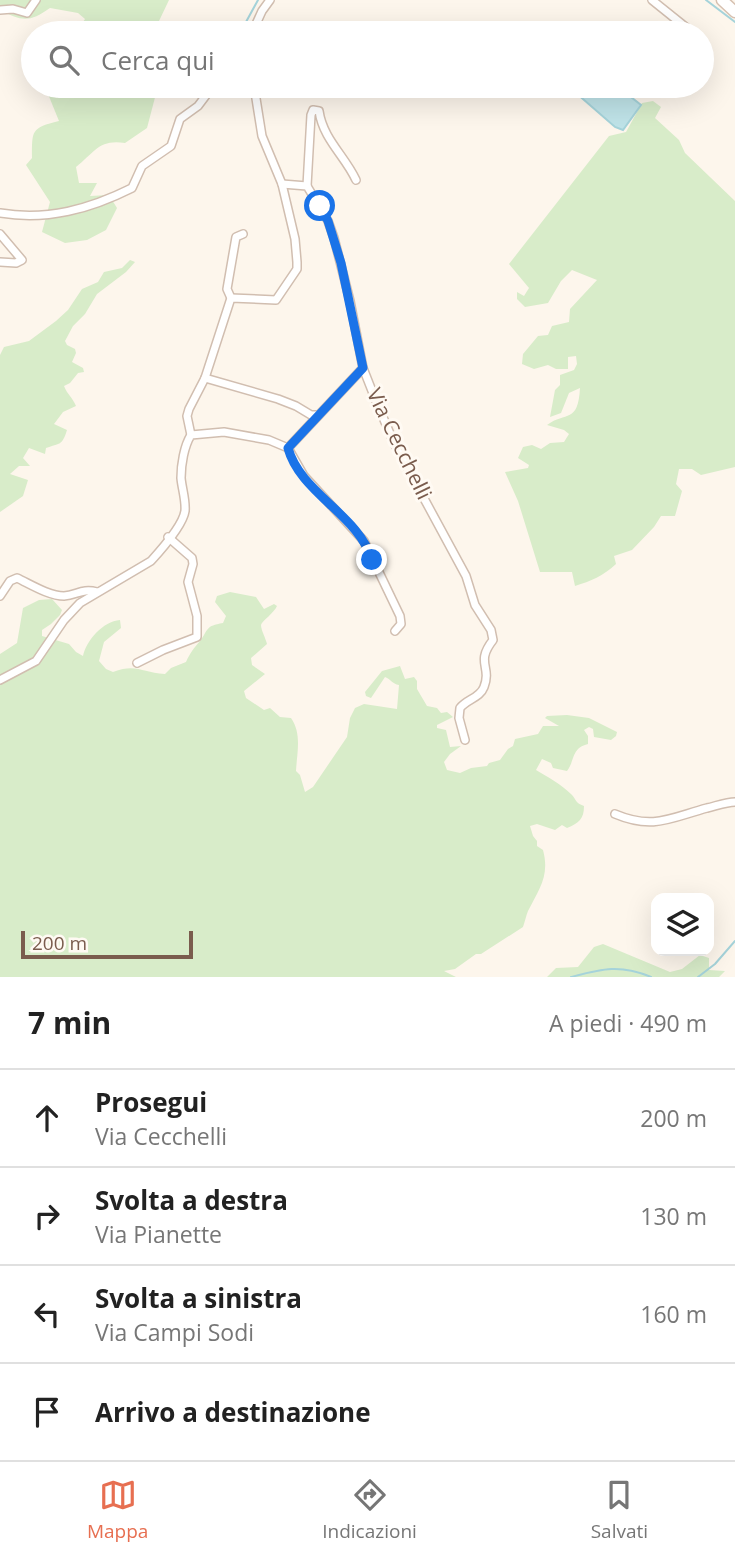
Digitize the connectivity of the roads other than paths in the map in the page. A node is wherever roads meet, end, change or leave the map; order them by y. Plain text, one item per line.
1 (36, 0) edge
2 (270, 0) edge
3 (652, 0) edge
4 (722, 0) edge
5 (0, 10) edge
6 (735, 12) edge
7 (257, 21) edge
8 (678, 21) edge
9 (204, 98) edge
10 (255, 98) edge
11 (356, 180) dead end
12 (282, 184) junction
13 (307, 186) junction
14 (0, 214) edge
15 (0, 234) edge
16 (243, 234) dead end
17 (0, 262) edge
18 (231, 298) junction
19 (363, 368) junction
20 (205, 378) junction
21 (317, 415) junction
22 (191, 435) junction
23 (288, 448) junction
24 (169, 537) junction
25 (97, 592) junction
26 (0, 596) edge
27 (395, 631) dead end
28 (137, 663) dead end
29 (0, 680) edge
30 (465, 740) dead end
31 (735, 802) edge
32 (615, 814) dead end

1 - 5 street
2 - 7 street
3 - 8 street
4 - 6 main road
9 - 14 street
10 - 12 street
11 - 13 street
12 - 13 street
12 - 18 street
13 - 19 street, Via Cecchelli
15 - 17 street
16 - 18 street
18 - 20 street
19 - 21 street
19 - 30 street, Via Cecchelli
20 - 21 street
20 - 22 street
21 - 23 street
22 - 23 street
22 - 24 street
23 - 27 street
24 - 25 street
24 - 28 street
25 - 26 street
25 - 29 street
31 - 32 street

